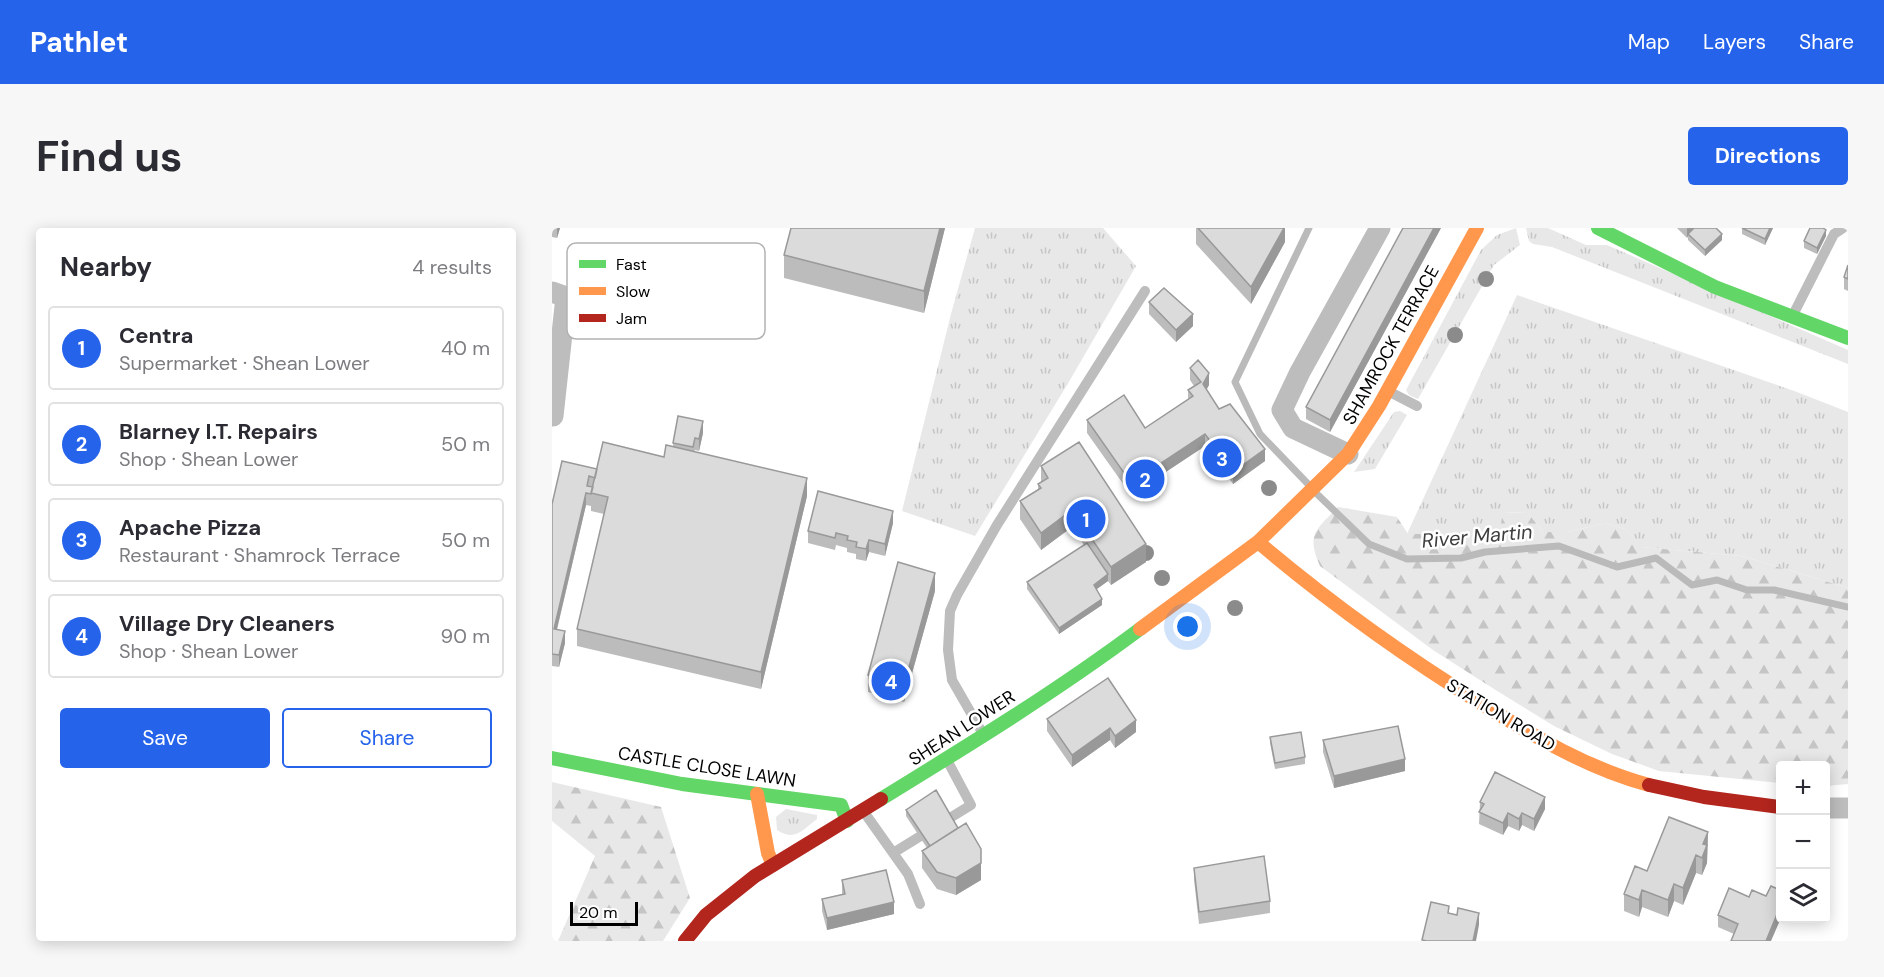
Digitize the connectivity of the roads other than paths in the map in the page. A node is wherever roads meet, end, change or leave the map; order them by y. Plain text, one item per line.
1 (1380, 228) edge
2 (1488, 228) edge
3 (1843, 228) edge
4 (1475, 231) edge
5 (1615, 232) edge
6 (1145, 291) dead end
7 (552, 292) edge
8 (1792, 317) junction
9 (1848, 338) edge
10 (1388, 391) junction
11 (1417, 406) dead end
12 (552, 418) edge
13 (1348, 454) junction
14 (1258, 542) junction
15 (984, 736) junction
16 (552, 758) edge
17 (947, 760) junction
18 (757, 794) junction
19 (1776, 807) edge
20 (1830, 808) edge
21 (1848, 808) edge
22 (864, 811) junction
23 (847, 821) junction
24 (893, 853) junction
25 (773, 865) junction
26 (920, 904) dead end
27 (685, 941) edge

1 - 13 street
2 - 4 street
3 - 8 lane
4 - 10 street, SHAMROCK TERRACE
5 - 8 street
6 - 15 lane
7 - 12 street
8 - 9 street
10 - 11 lane
10 - 13 street, SHAMROCK TERRACE
13 - 14 street, SHAMROCK TERRACE
14 - 15 street, SHEAN LOWER
14 - 19 street, STATION ROAD
15 - 17 street, SHEAN LOWER
16 - 18 street, CASTLE CLOSE LAWN
17 - 22 street, SHEAN LOWER
17 - 24 lane
18 - 23 street, CASTLE CLOSE LAWN
18 - 25 street
20 - 21 street
22 - 23 street, SHEAN LOWER
22 - 24 lane
23 - 25 street, SHEAN LOWER
24 - 26 lane
25 - 27 street, SHEAN LOWER

